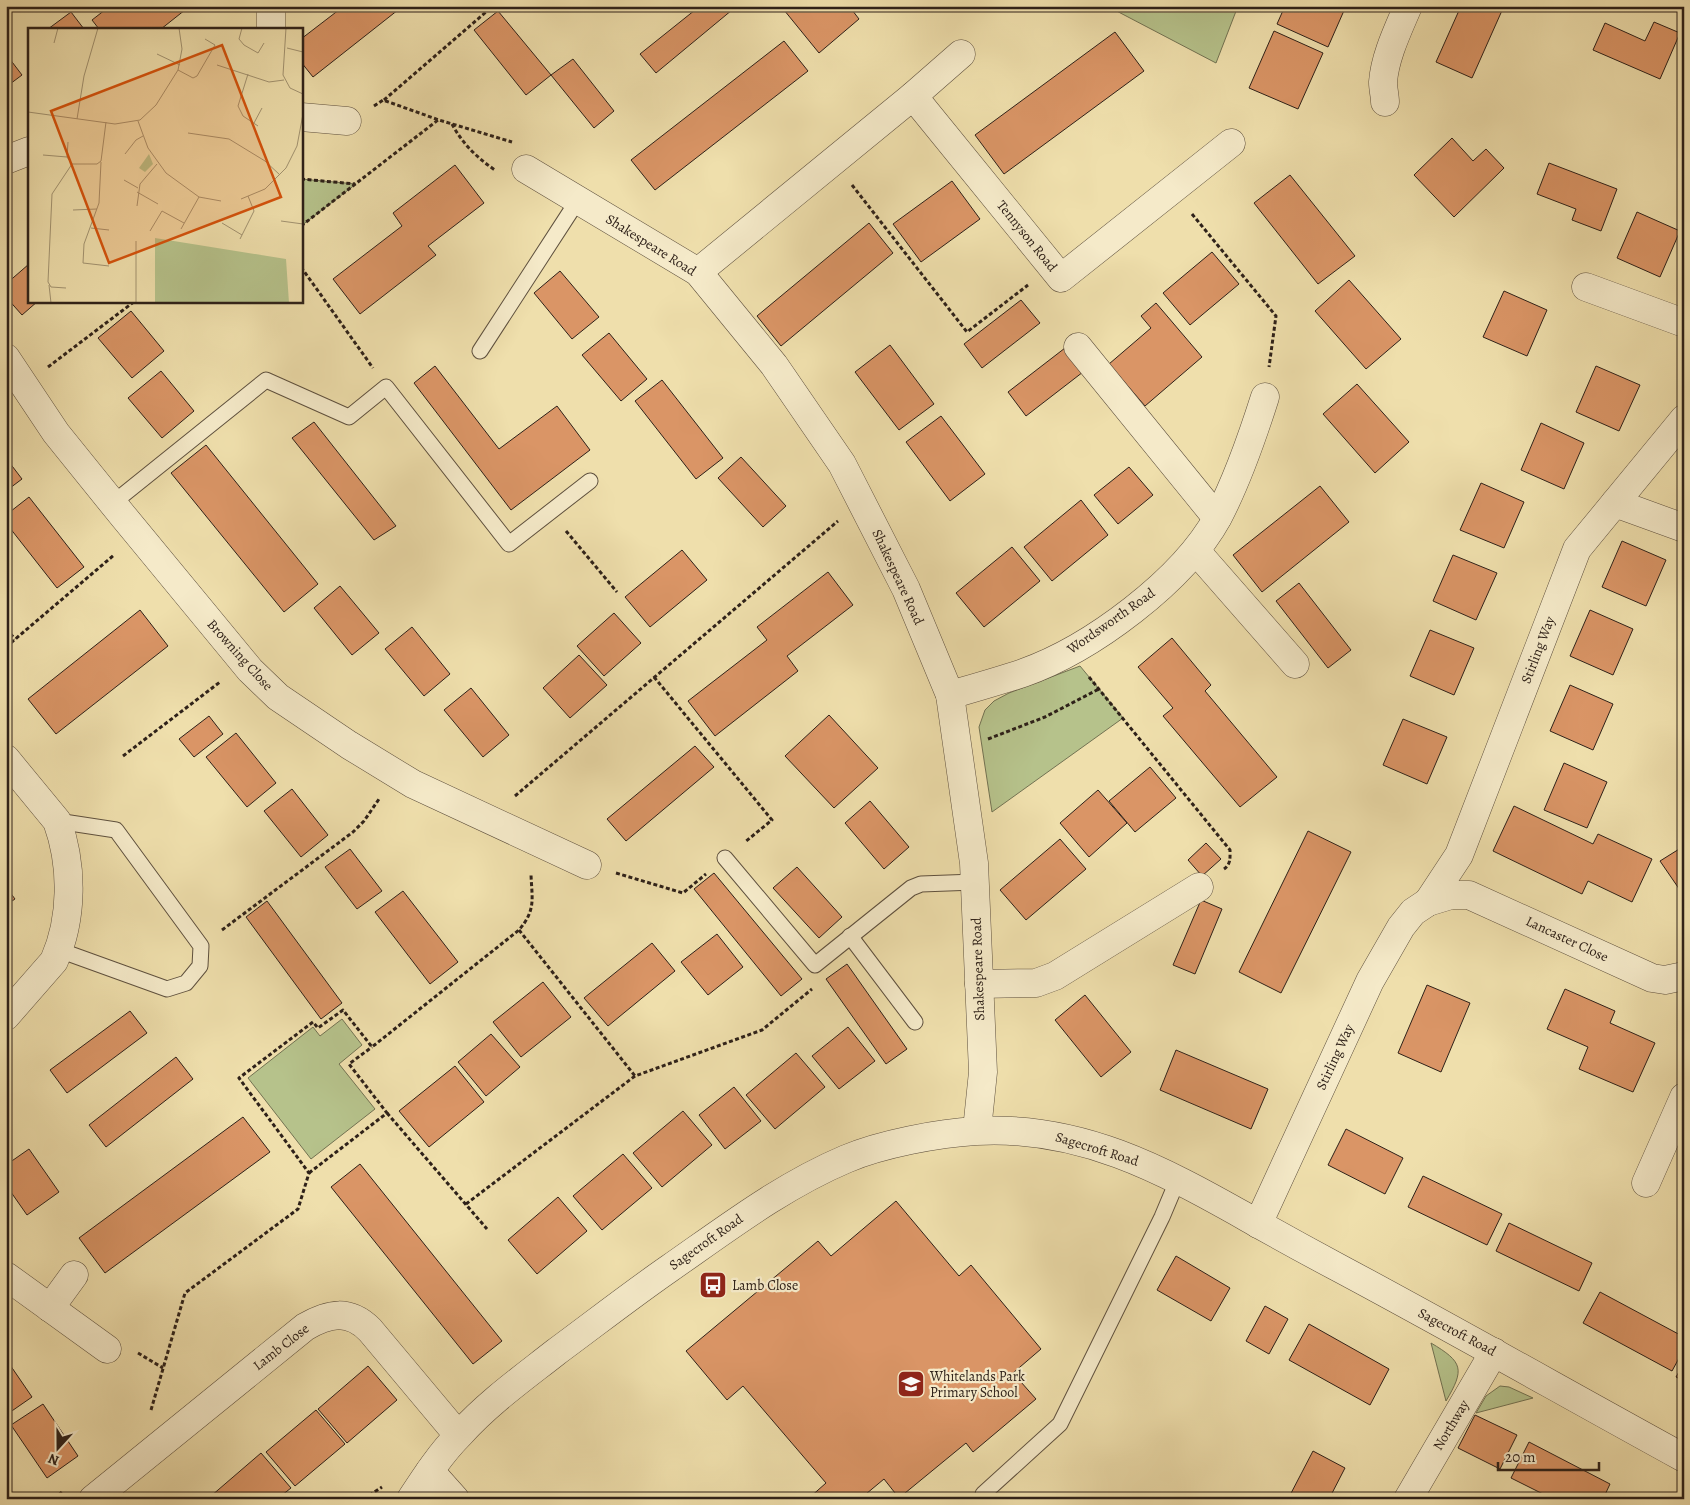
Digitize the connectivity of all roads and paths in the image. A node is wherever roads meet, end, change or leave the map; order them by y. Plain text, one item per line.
1 (270, 6) edge
2 (493, 6) edge
3 (1408, 6) edge
4 (271, 28) edge
5 (961, 54) dead end
6 (913, 96) junction
7 (383, 100) junction
8 (1385, 102) dead end
9 (302, 117) edge
10 (439, 120) junction
11 (347, 121) joint
12 (452, 124) junction
13 (1230, 143) dead end
14 (28, 151) edge
15 (6, 160) edge
16 (833, 161) junction
17 (526, 169) joint
18 (495, 171) dead end
19 (302, 179) edge
20 (356, 184) junction
21 (1172, 190) junction
22 (578, 200) junction
23 (302, 225) edge
24 (302, 267) edge
25 (1052, 267) junction
26 (698, 272) junction
27 (1586, 287) dead end
28 (135, 302) edge
29 (1684, 323) edge
30 (1078, 347) dead end
31 (480, 352) dead end
32 (6, 358) edge
33 (24, 385) junction
34 (386, 387) junction
35 (1265, 397) joint
36 (1684, 419) edge
37 (590, 481) dead end
38 (861, 501) junction
39 (1615, 502) junction
40 (113, 503) junction
41 (550, 512) junction
42 (1218, 518) junction
43 (1684, 528) edge
44 (138, 534) junction
45 (1196, 551) junction
46 (617, 592) dead end
47 (6, 629) edge
48 (14, 640) junction
49 (6, 647) edge
50 (1069, 652) junction
51 (244, 663) junction
52 (1295, 664) dead end
53 (654, 677) junction
54 (1099, 689) junction
55 (950, 695) junction
56 (958, 752) junction
57 (123, 756) dead end
58 (6, 759) edge
59 (392, 772) junction
60 (488, 819) junction
61 (57, 821) junction
62 (531, 839) junction
63 (725, 858) junction
64 (587, 865) joint
65 (975, 882) junction
66 (1200, 887) joint
67 (1440, 899) junction
68 (519, 930) junction
69 (850, 936) junction
70 (201, 946) junction
71 (59, 950) junction
72 (1682, 982) edge
73 (979, 984) junction
74 (812, 989) dead end
75 (6, 1016) edge
76 (915, 1022) dead end
77 (372, 1047) junction
78 (635, 1076) junction
79 (1684, 1097) edge
80 (387, 1113) junction
81 (978, 1130) junction
82 (308, 1173) junction
83 (1178, 1179) junction
84 (1646, 1182) dead end
85 (466, 1204) junction
86 (1258, 1224) junction
87 (487, 1229) dead end
88 (74, 1275) dead end
89 (6, 1276) edge
90 (50, 1308) junction
91 (107, 1349) dead end
92 (1494, 1352) junction
93 (148, 1419) dead end
94 (458, 1435) junction
95 (1684, 1458) edge
96 (430, 1471) junction
97 (983, 1494) dead end
98 (93, 1499) edge
99 (411, 1499) edge
100 (455, 1499) edge
101 (1408, 1499) edge

1 - 4 street
2 - 7 path
3 - 8 street
5 - 6 street
6 - 16 street
6 - 25 street, Tennyson Road
7 - 10 path
7 - 11 path
9 - 11 street
10 - 12 path
10 - 20 path
12 - 17 path
12 - 18 path
13 - 21 street, Tennyson Road
14 - 15 street
16 - 25 path
16 - 26 street
17 - 22 street, Shakespeare Road
19 - 20 path
20 - 23 path
21 - 25 street, Tennyson Road
21 - 35 path
22 - 26 street, Shakespeare Road
22 - 31 lane
24 - 34 path
26 - 38 street, Shakespeare Road
27 - 29 street
28 - 33 path
30 - 42 street
32 - 33 street, Browning Close
33 - 40 street, Browning Close
34 - 40 lane
34 - 41 lane
35 - 42 street, Wordsworth Road
36 - 39 street, Stirling Way
37 - 41 lane
38 - 53 path
38 - 55 street, Shakespeare Road
39 - 43 street
39 - 67 street, Stirling Way
40 - 44 street, Browning Close
41 - 46 path
42 - 45 street, Wordsworth Road
44 - 48 path
44 - 51 street, Browning Close
45 - 50 street, Wordsworth Road
45 - 52 street
47 - 48 path
48 - 49 path
50 - 54 path
50 - 55 street, Wordsworth Road
51 - 57 path
51 - 59 street, Browning Close
53 - 60 path
53 - 63 path
54 - 56 path
54 - 66 path
55 - 56 street, Shakespeare Road
56 - 65 street, Shakespeare Road
58 - 61 street
59 - 60 street, Browning Close
59 - 70 path
60 - 62 street, Browning Close
61 - 70 lane
61 - 71 street
62 - 64 street, Browning Close
62 - 68 path
63 - 64 path
63 - 69 lane
65 - 69 lane
65 - 73 street, Shakespeare Road
66 - 73 street
67 - 72 street, Lancaster Close
67 - 86 street, Stirling Way
68 - 77 path
68 - 78 path
69 - 76 lane
70 - 71 lane
71 - 75 street
73 - 81 street, Shakespeare Road
74 - 78 path
77 - 80 path
77 - 82 path
78 - 85 path
79 - 84 street
80 - 82 path
80 - 85 path
81 - 83 street, Sagecroft Road
81 - 94 street, Sagecroft Road
82 - 93 path
83 - 86 street, Sagecroft Road
83 - 97 lane
85 - 87 path
86 - 92 street, Sagecroft Road
88 - 90 street
89 - 90 street
90 - 91 street
92 - 95 street, Sagecroft Road
92 - 101 street, Northway
94 - 96 street, Sagecroft Road
94 - 98 street, Lamb Close
96 - 99 street, Sagecroft Road
96 - 100 street

